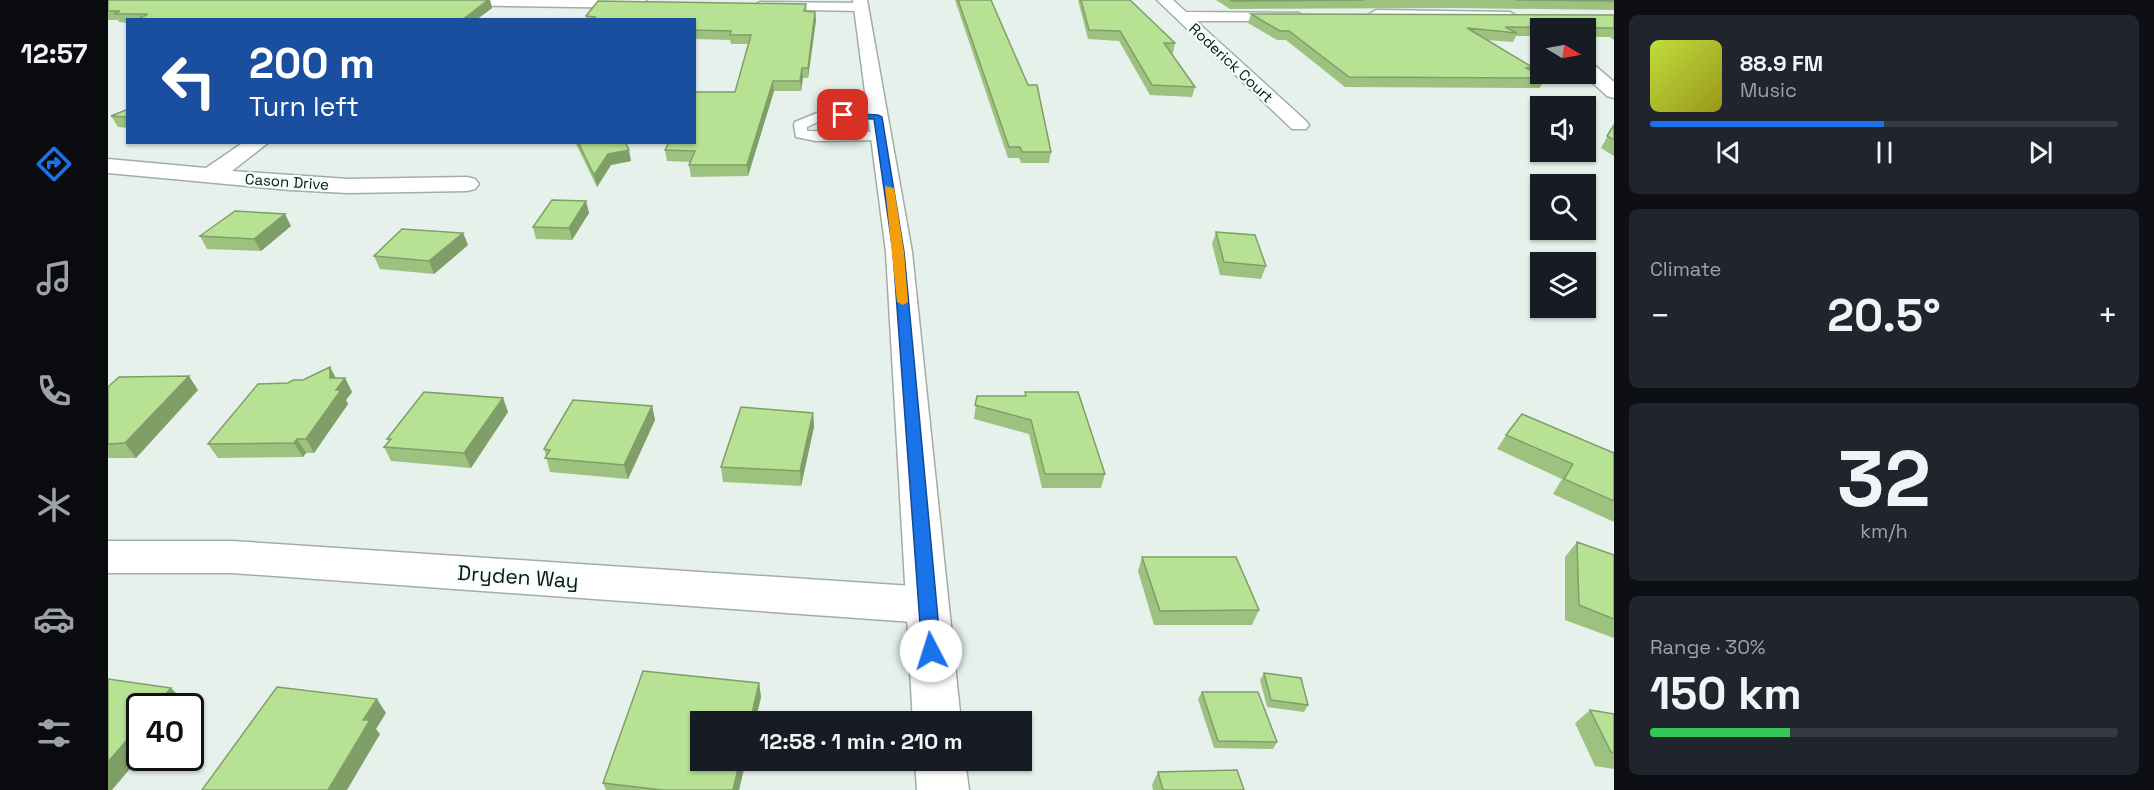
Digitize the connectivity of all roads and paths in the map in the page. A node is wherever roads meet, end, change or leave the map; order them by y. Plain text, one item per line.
1 (380, 0) edge
2 (1164, 0) edge
3 (553, 1) edge
4 (860, 3) edge
5 (655, 4) edge
6 (747, 6) edge
7 (1360, 15) edge
8 (1313, 16) edge
9 (1182, 17) junction
10 (539, 18) edge
11 (1526, 22) edge
12 (1596, 76) edge
13 (1614, 92) edge
14 (1299, 125) dead end
15 (879, 126) junction
16 (256, 144) edge
17 (108, 166) edge
18 (211, 175) junction
19 (467, 184) dead end
20 (108, 557) edge
21 (927, 605) junction
22 (936, 711) edge
23 (941, 771) edge
24 (943, 790) edge

1 - 3 street
2 - 9 street, Roderick Court
3 - 5 street
3 - 10 street
4 - 6 street
4 - 15 street
7 - 11 street
8 - 9 street
9 - 14 street, Roderick Court
12 - 13 street
15 - 15 lane
15 - 21 street
16 - 18 street
17 - 18 street, Cason Drive
18 - 19 street, Cason Drive
20 - 21 street, Dryden Way
21 - 22 street
23 - 24 street

